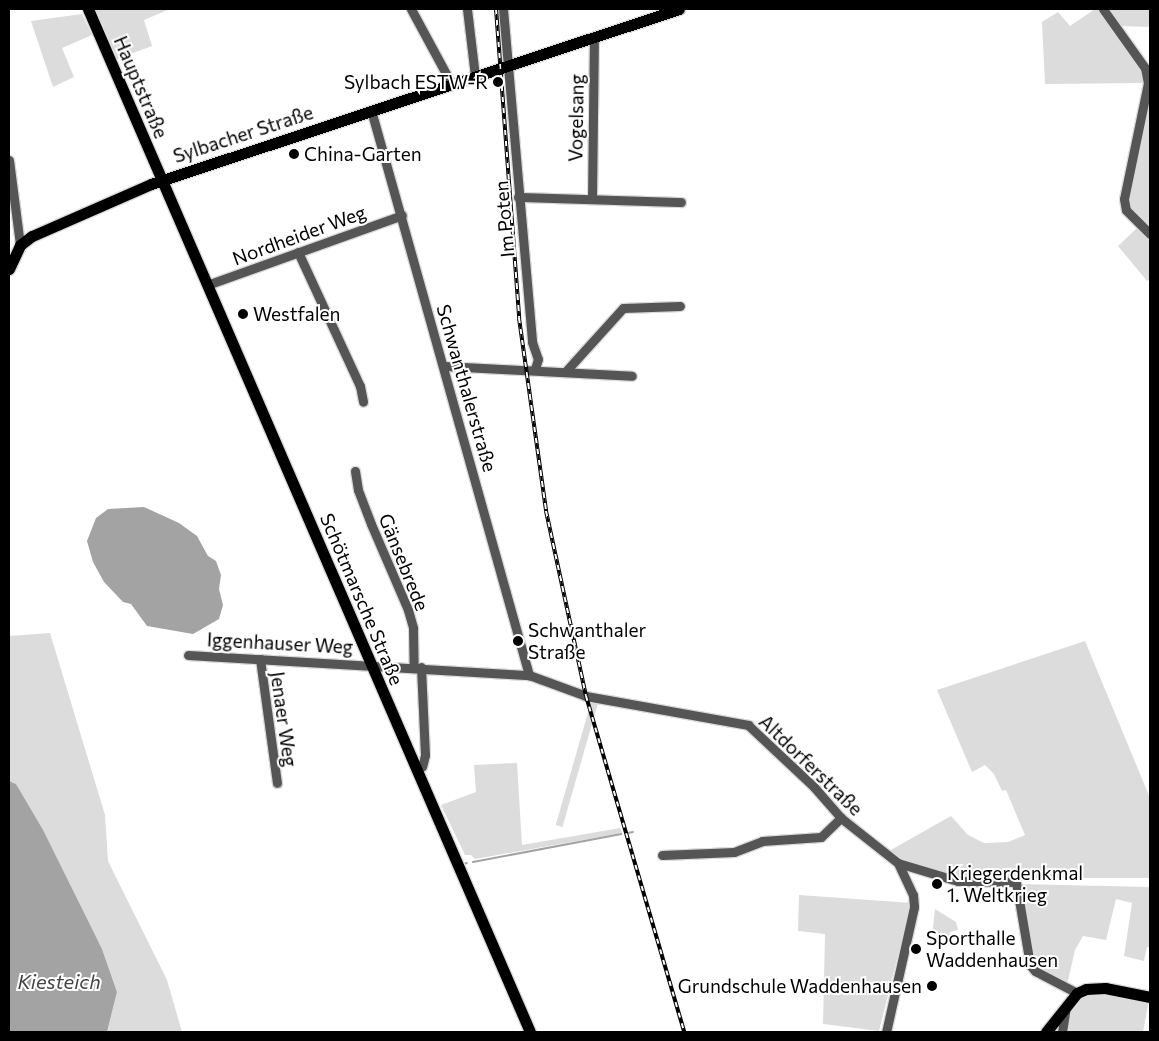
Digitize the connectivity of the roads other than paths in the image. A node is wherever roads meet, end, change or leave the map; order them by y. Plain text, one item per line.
1 (88, 9) edge
2 (411, 9) edge
3 (466, 9) edge
4 (503, 9) edge
5 (679, 9) edge
6 (1103, 9) edge
7 (594, 37) junction
8 (508, 65) junction
9 (475, 76) junction
10 (452, 83) junction
11 (371, 110) junction
12 (9, 160) edge
13 (162, 180) junction
14 (518, 197) junction
15 (592, 199) junction
16 (681, 202) dead end
17 (402, 216) junction
18 (1150, 234) edge
19 (20, 245) junction
20 (298, 252) junction
21 (9, 269) edge
22 (207, 285) junction
23 (680, 306) dead end
24 (444, 366) junction
25 (535, 369) junction
26 (566, 371) junction
27 (632, 376) dead end
28 (363, 402) dead end
29 (355, 471) dead end
30 (188, 655) dead end
31 (260, 659) junction
32 (371, 664) junction
33 (418, 667) junction
34 (529, 675) junction
35 (422, 767) dead end
36 (277, 783) dead end
37 (841, 818) junction
38 (662, 855) dead end
39 (898, 863) junction
40 (1077, 993) junction
41 (1150, 997) edge
42 (1067, 1005) junction
43 (530, 1032) edge
44 (886, 1032) edge
45 (1046, 1032) edge
46 (1062, 1032) edge

1 - 13 main road, Hauptstraße
2 - 10 street
3 - 9 street
4 - 8 street
5 - 7 main road, Sylbacher Straße
6 - 18 street
7 - 8 main road, Sylbacher Straße
7 - 15 street, Vogelsang
8 - 9 main road, Sylbacher Straße
8 - 14 street, Im Poten
9 - 10 main road, Sylbacher Straße
10 - 11 main road, Sylbacher Straße
11 - 13 main road, Sylbacher Straße
11 - 17 street, Schwanthalerstraße
12 - 19 street
13 - 19 main road, Sylbacher Straße
13 - 22 main road, Schötmarsche Straße
14 - 15 street
14 - 25 street, Im Poten
15 - 16 street
17 - 20 street, Nordheider Weg
17 - 24 street, Schwanthalerstraße
19 - 21 main road
20 - 22 street, Nordheider Weg
20 - 28 street
22 - 32 main road, Schötmarsche Straße
23 - 26 street
24 - 25 street
24 - 34 street, Schwanthalerstraße
25 - 26 street
26 - 27 street
29 - 33 street, Gänsebrede
30 - 31 street, Iggenhauser Weg
31 - 32 street, Iggenhauser Weg
31 - 36 street, Jenaer Weg
32 - 33 street, Altdorferstraße
32 - 43 main road, Schötmarsche Straße
33 - 34 street, Altdorferstraße
33 - 35 street, Gänsebrede
34 - 37 street, Altdorferstraße
37 - 38 street
37 - 39 street, Altdorferstraße
39 - 40 street
39 - 44 street, Altdorferstraße
40 - 41 main road
40 - 42 main road
42 - 45 main road
42 - 46 street

